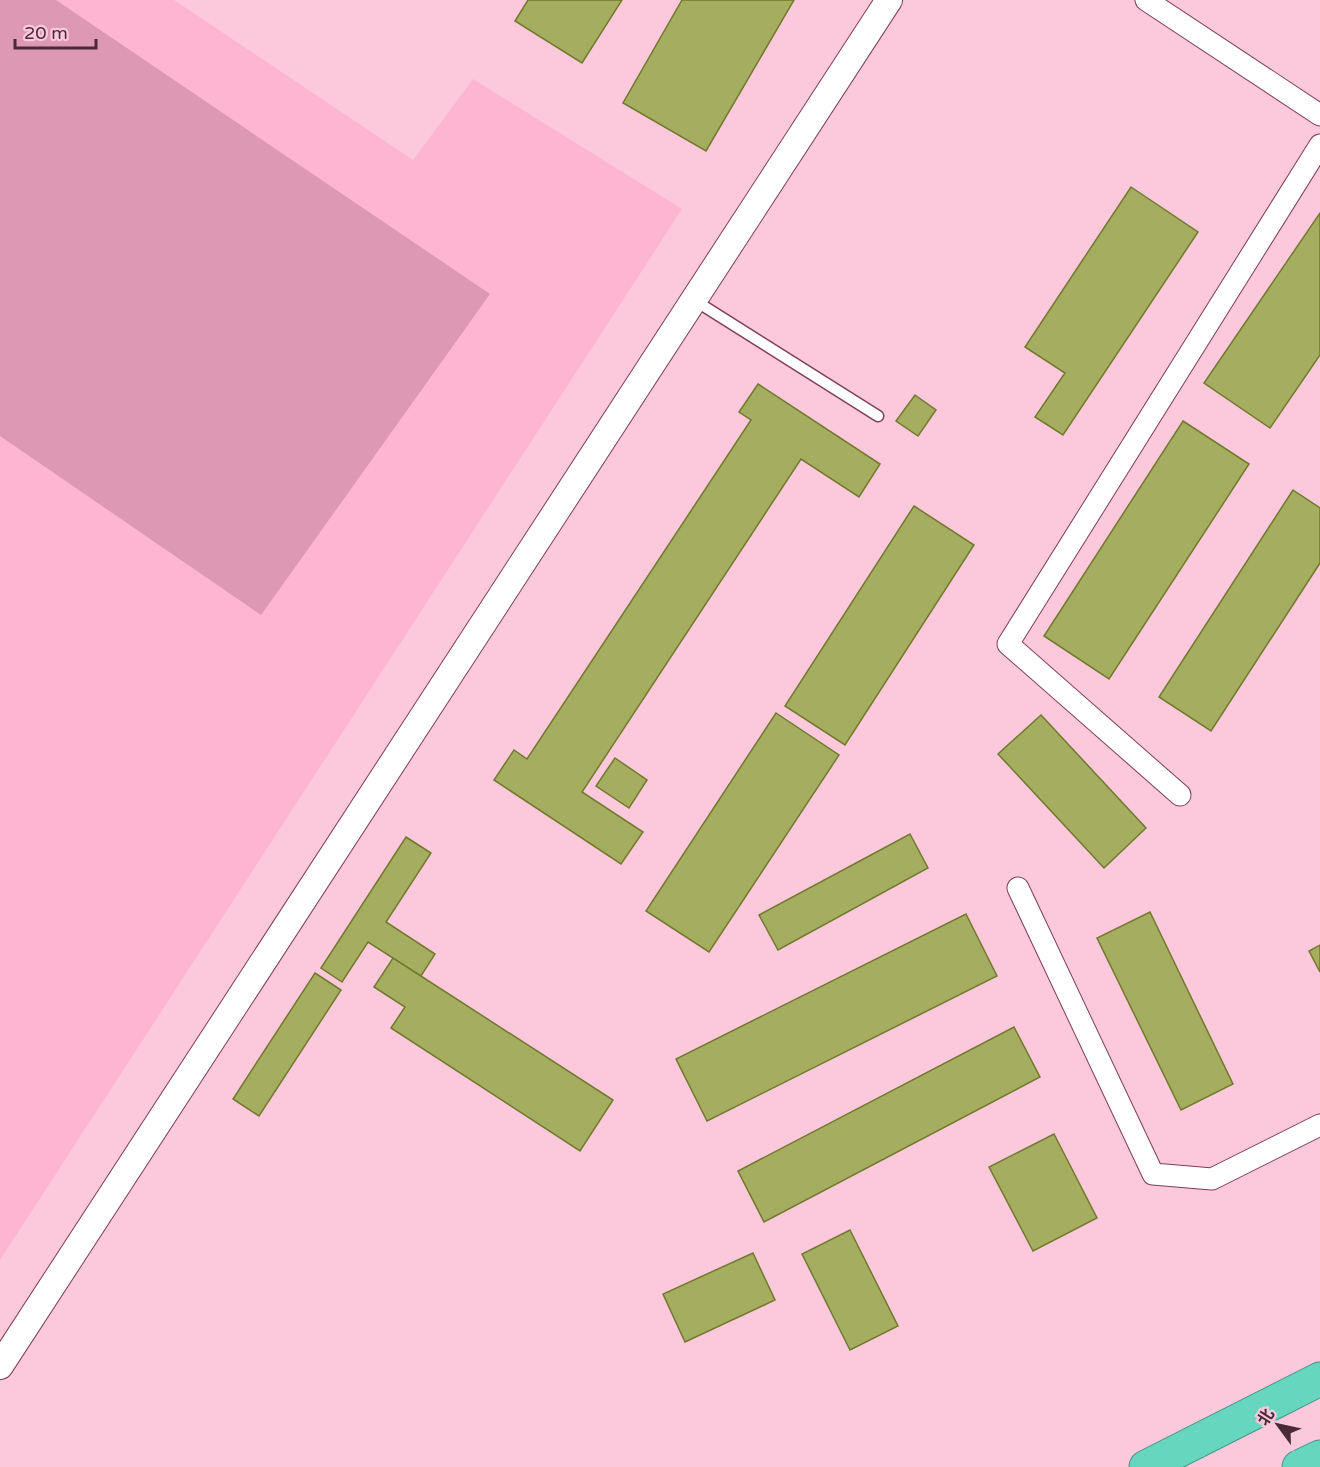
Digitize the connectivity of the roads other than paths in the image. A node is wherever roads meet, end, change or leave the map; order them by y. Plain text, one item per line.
1 (889, 0) edge
2 (1146, 0) edge
3 (1320, 115) edge
4 (1320, 145) edge
5 (694, 300) junction
6 (878, 416) dead end
7 (1180, 795) dead end
8 (1018, 888) dead end
9 (1320, 1125) edge
10 (0, 1366) edge
11 (1320, 1379) edge
12 (1320, 1456) edge
13 (1146, 1467) edge
14 (1299, 1467) edge

1 - 5 street
2 - 3 street
4 - 7 street
5 - 6 lane
5 - 10 street
8 - 9 street
11 - 13 highway
12 - 14 highway

